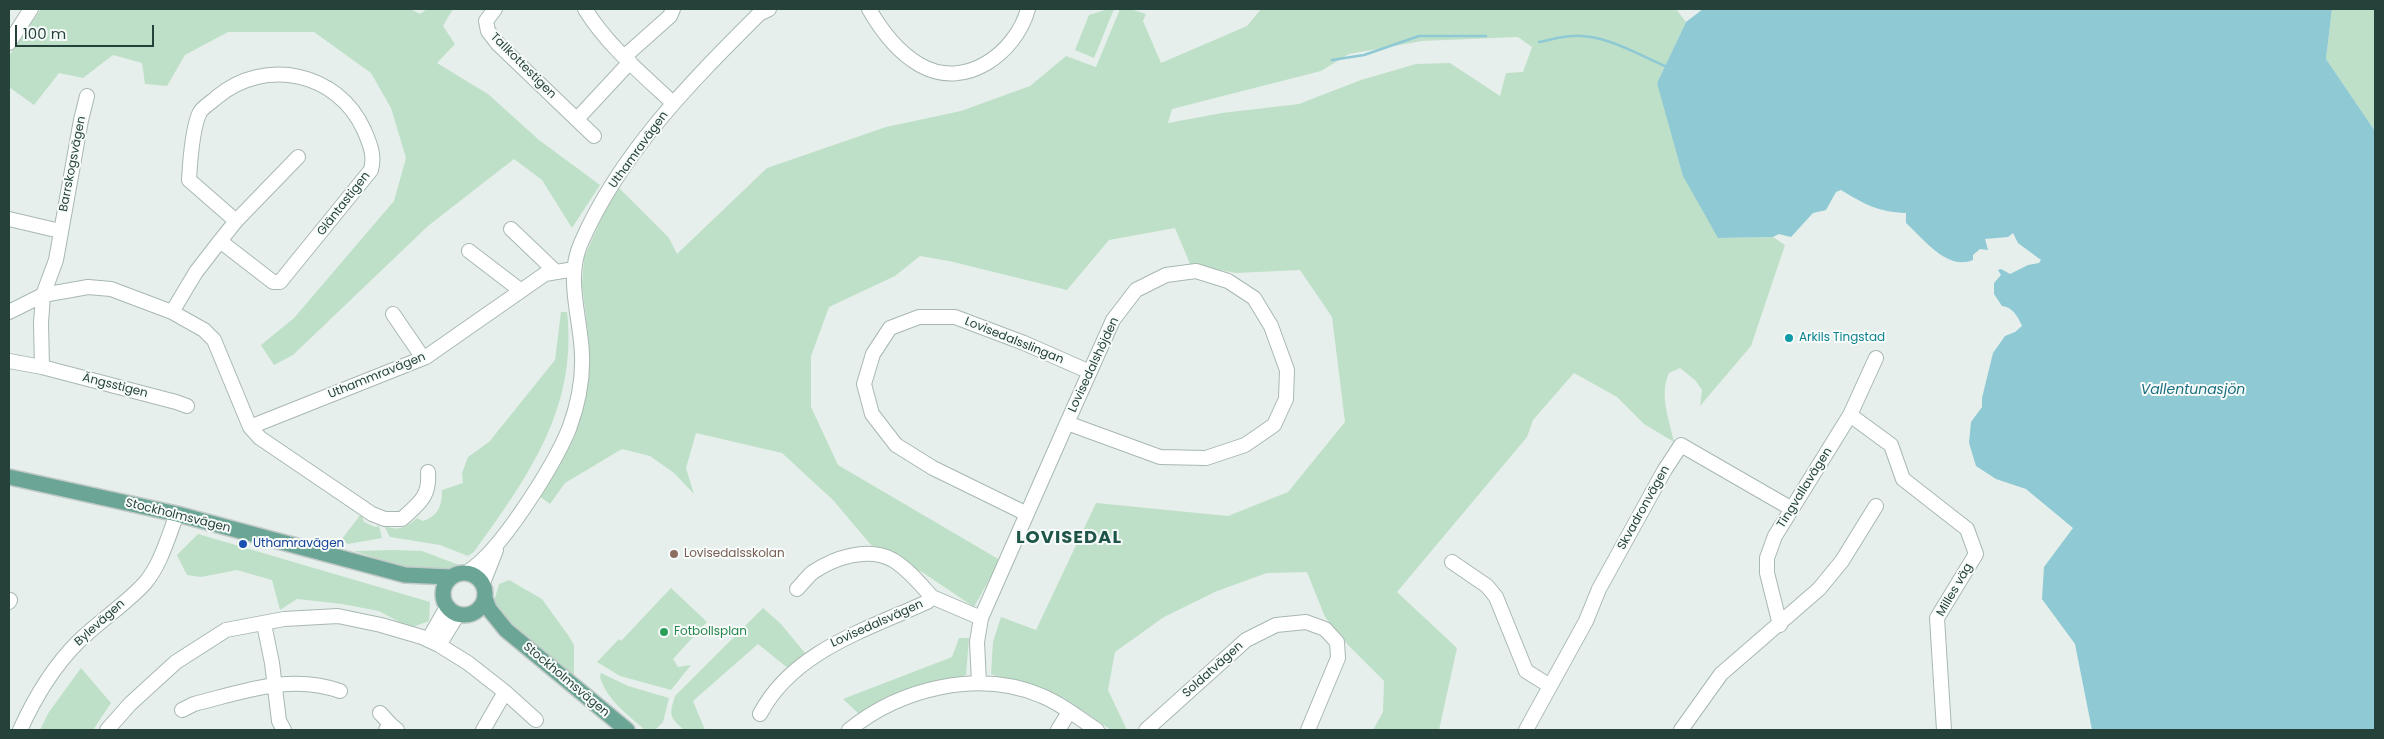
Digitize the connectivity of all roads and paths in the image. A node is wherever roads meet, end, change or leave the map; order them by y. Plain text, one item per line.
1 (30, 9) edge
2 (495, 9) edge
3 (585, 9) edge
4 (673, 9) edge
5 (768, 9) edge
6 (869, 9) edge
7 (1028, 9) edge
8 (9, 42) edge
9 (627, 60) junction
10 (87, 96) dead end
11 (674, 103) junction
12 (577, 119) junction
13 (594, 136) dead end
14 (298, 157) dead end
15 (9, 219) edge
16 (236, 221) junction
17 (511, 229) dead end
18 (60, 231) junction
19 (220, 241) junction
20 (469, 251) dead end
21 (574, 269) junction
22 (556, 272) junction
23 (520, 290) junction
24 (44, 295) junction
25 (9, 312) edge
26 (172, 312) junction
27 (393, 314) dead end
28 (423, 358) junction
29 (1876, 358) dead end
30 (9, 361) edge
31 (42, 367) junction
32 (1090, 372) junction
33 (187, 406) dead end
34 (1850, 415) junction
35 (1067, 423) junction
36 (250, 427) junction
37 (428, 472) dead end
38 (9, 477) edge
39 (1876, 506) dead end
40 (1792, 509) junction
41 (177, 514) junction
42 (1027, 514) junction
43 (499, 543) junction
44 (1452, 562) dead end
45 (467, 572) junction
46 (405, 574) junction
47 (450, 577) junction
48 (797, 589) dead end
49 (484, 591) junction
50 (932, 597) junction
51 (454, 608) junction
52 (981, 618) junction
53 (264, 624) junction
54 (1780, 625) junction
55 (506, 630) junction
56 (434, 642) junction
57 (979, 682) junction
58 (274, 684) junction
59 (1550, 686) junction
60 (340, 691) dead end
61 (505, 692) junction
62 (182, 710) dead end
63 (1069, 712) junction
64 (380, 713) dead end
65 (760, 714) dead end
66 (536, 720) dead end
67 (391, 728) edge
68 (20, 730) edge
69 (107, 730) edge
70 (284, 730) edge
71 (483, 730) edge
72 (627, 730) edge
73 (849, 730) edge
74 (1058, 730) edge
75 (1097, 730) edge
76 (1146, 730) edge
77 (1308, 730) edge
78 (1526, 730) edge
79 (1681, 730) edge
80 (1944, 730) edge

1 - 8 street
2 - 12 street, Tallkottestigen
3 - 9 street
4 - 9 street
5 - 11 street, Uthamravägen
6 - 7 street
9 - 11 street
9 - 12 street
10 - 18 street, Barrskogsvägen
11 - 21 street, Uthamravägen
12 - 13 street, Tallkottestigen
14 - 16 street
15 - 18 street
16 - 19 street
16 - 19 street, Gläntastigen
17 - 22 street
18 - 24 street, Barrskogsvägen
19 - 26 street
20 - 23 street
21 - 22 street, Uthammravägen
21 - 43 street, Uthamravägen
22 - 23 street, Uthammravägen
23 - 28 street, Uthammravägen
24 - 25 street
24 - 26 street
24 - 31 street
26 - 36 street
27 - 28 street
28 - 36 street, Uthammravägen
29 - 34 street, Tingvallavägen
30 - 31 street, Ängsstigen
31 - 33 street, Ängsstigen
32 - 35 street, Lovisedalshöjden
32 - 35 street, Lovisedalshöjden
32 - 42 street, Lovisedalsslingan
34 - 40 street, Tingvallavägen
34 - 80 street, Milles väg
35 - 42 street, Lovisedalshöjden
36 - 37 street
38 - 41 main road, Stockholmsvägen
39 - 54 street
40 - 54 street, Tingvallavägen
40 - 59 street, Skvadronvägen
41 - 46 main road, Stockholmsvägen
41 - 68 street, Bylevägen
42 - 52 street, Lovisedalshöjden
43 - 45 street, Uthamravägen
43 - 49 street, Uthamravägen
44 - 59 street
45 - 47 main road
45 - 49 main road
46 - 47 main road, Stockholmsvägen
46 - 51 main road, Stockholmsvägen
47 - 51 main road
48 - 50 street, Lovisedalsvägen
49 - 51 main road
49 - 55 main road, Stockholmsvägen
50 - 52 street, Lovisedalsvägen
50 - 65 street, Lovisedalsvägen
51 - 55 main road, Stockholmsvägen
51 - 56 street
52 - 57 street, Lovisedalshöjden
53 - 56 street
53 - 58 street
53 - 69 street
54 - 79 street
55 - 72 main road, Stockholmsvägen
56 - 61 street
57 - 63 street
57 - 73 street
58 - 60 street
58 - 62 street
58 - 70 street
59 - 78 street, Skvadronvägen
61 - 66 street
61 - 71 street
63 - 74 street
63 - 75 street
64 - 67 street
76 - 77 street, Soldatvägen

